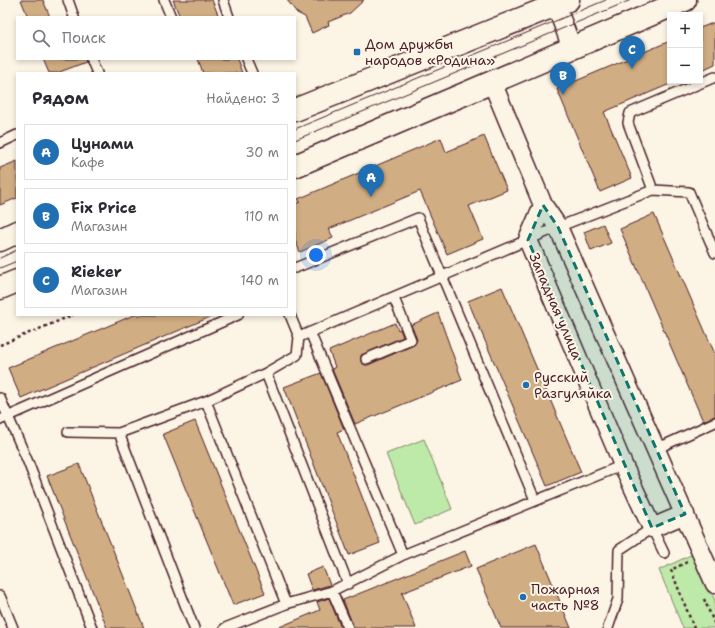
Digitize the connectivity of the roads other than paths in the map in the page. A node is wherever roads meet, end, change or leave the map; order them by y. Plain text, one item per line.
1 (68, 0) edge
2 (164, 0) edge
3 (223, 0) edge
4 (685, 0) edge
5 (559, 1) edge
6 (74, 16) edge
7 (171, 16) edge
8 (229, 16) edge
9 (572, 48) junction
10 (92, 60) edge
11 (246, 60) edge
12 (97, 72) edge
13 (252, 72) edge
14 (715, 77) edge
15 (492, 82) junction
16 (296, 110) edge
17 (16, 135) edge
18 (0, 142) edge
19 (296, 166) edge
20 (653, 190) junction
21 (543, 205) junction
22 (558, 227) junction
23 (16, 232) edge
24 (0, 240) edge
25 (528, 240) junction
26 (715, 253) edge
27 (296, 268) edge
28 (442, 277) junction
29 (16, 281) edge
30 (0, 288) edge
31 (394, 298) junction
32 (236, 316) edge
33 (290, 316) edge
34 (310, 332) junction
35 (299, 337) junction
36 (366, 359) dead end
37 (266, 373) junction
38 (0, 398) edge
39 (206, 400) junction
40 (4, 418) edge
41 (715, 422) edge
42 (68, 432) dead end
43 (119, 433) junction
44 (656, 449) junction
45 (623, 465) junction
46 (535, 500) junction
47 (685, 514) junction
48 (652, 528) junction
49 (664, 553) dead end
50 (403, 555) junction
51 (348, 584) junction
52 (709, 590) edge
53 (332, 591) junction
54 (0, 596) edge
55 (286, 604) junction
56 (13, 628) edge
57 (92, 628) edge
58 (194, 628) edge
59 (225, 628) edge
60 (348, 628) edge
61 (608, 628) edge

1 - 6 lane
2 - 7 lane
3 - 8 lane
4 - 9 highway
5 - 9 street
5 - 16 highway
9 - 15 highway
10 - 12 lane
11 - 13 lane
14 - 20 lane
15 - 19 highway
15 - 21 street
17 - 18 lane
20 - 22 lane
20 - 26 lane
21 - 22 street
21 - 25 street, Западная улица
22 - 25 lane
22 - 44 street
23 - 24 highway
25 - 28 lane
25 - 45 street, Западная улица
27 - 28 lane
28 - 31 lane
28 - 46 lane
29 - 30 highway
31 - 34 lane
31 - 36 lane
32 - 40 lane
33 - 35 lane
34 - 35 lane
34 - 50 lane
35 - 37 lane
37 - 39 lane
37 - 51 lane
38 - 40 lane
39 - 43 lane
39 - 55 lane
40 - 57 lane
41 - 44 lane
42 - 43 lane
43 - 58 lane
44 - 47 street
45 - 46 lane
45 - 48 street, Западная улица
46 - 50 lane
47 - 48 street
47 - 52 street
48 - 49 lane
48 - 61 lane
50 - 51 lane
51 - 53 lane
53 - 55 lane
53 - 60 lane
54 - 56 lane
55 - 59 lane

